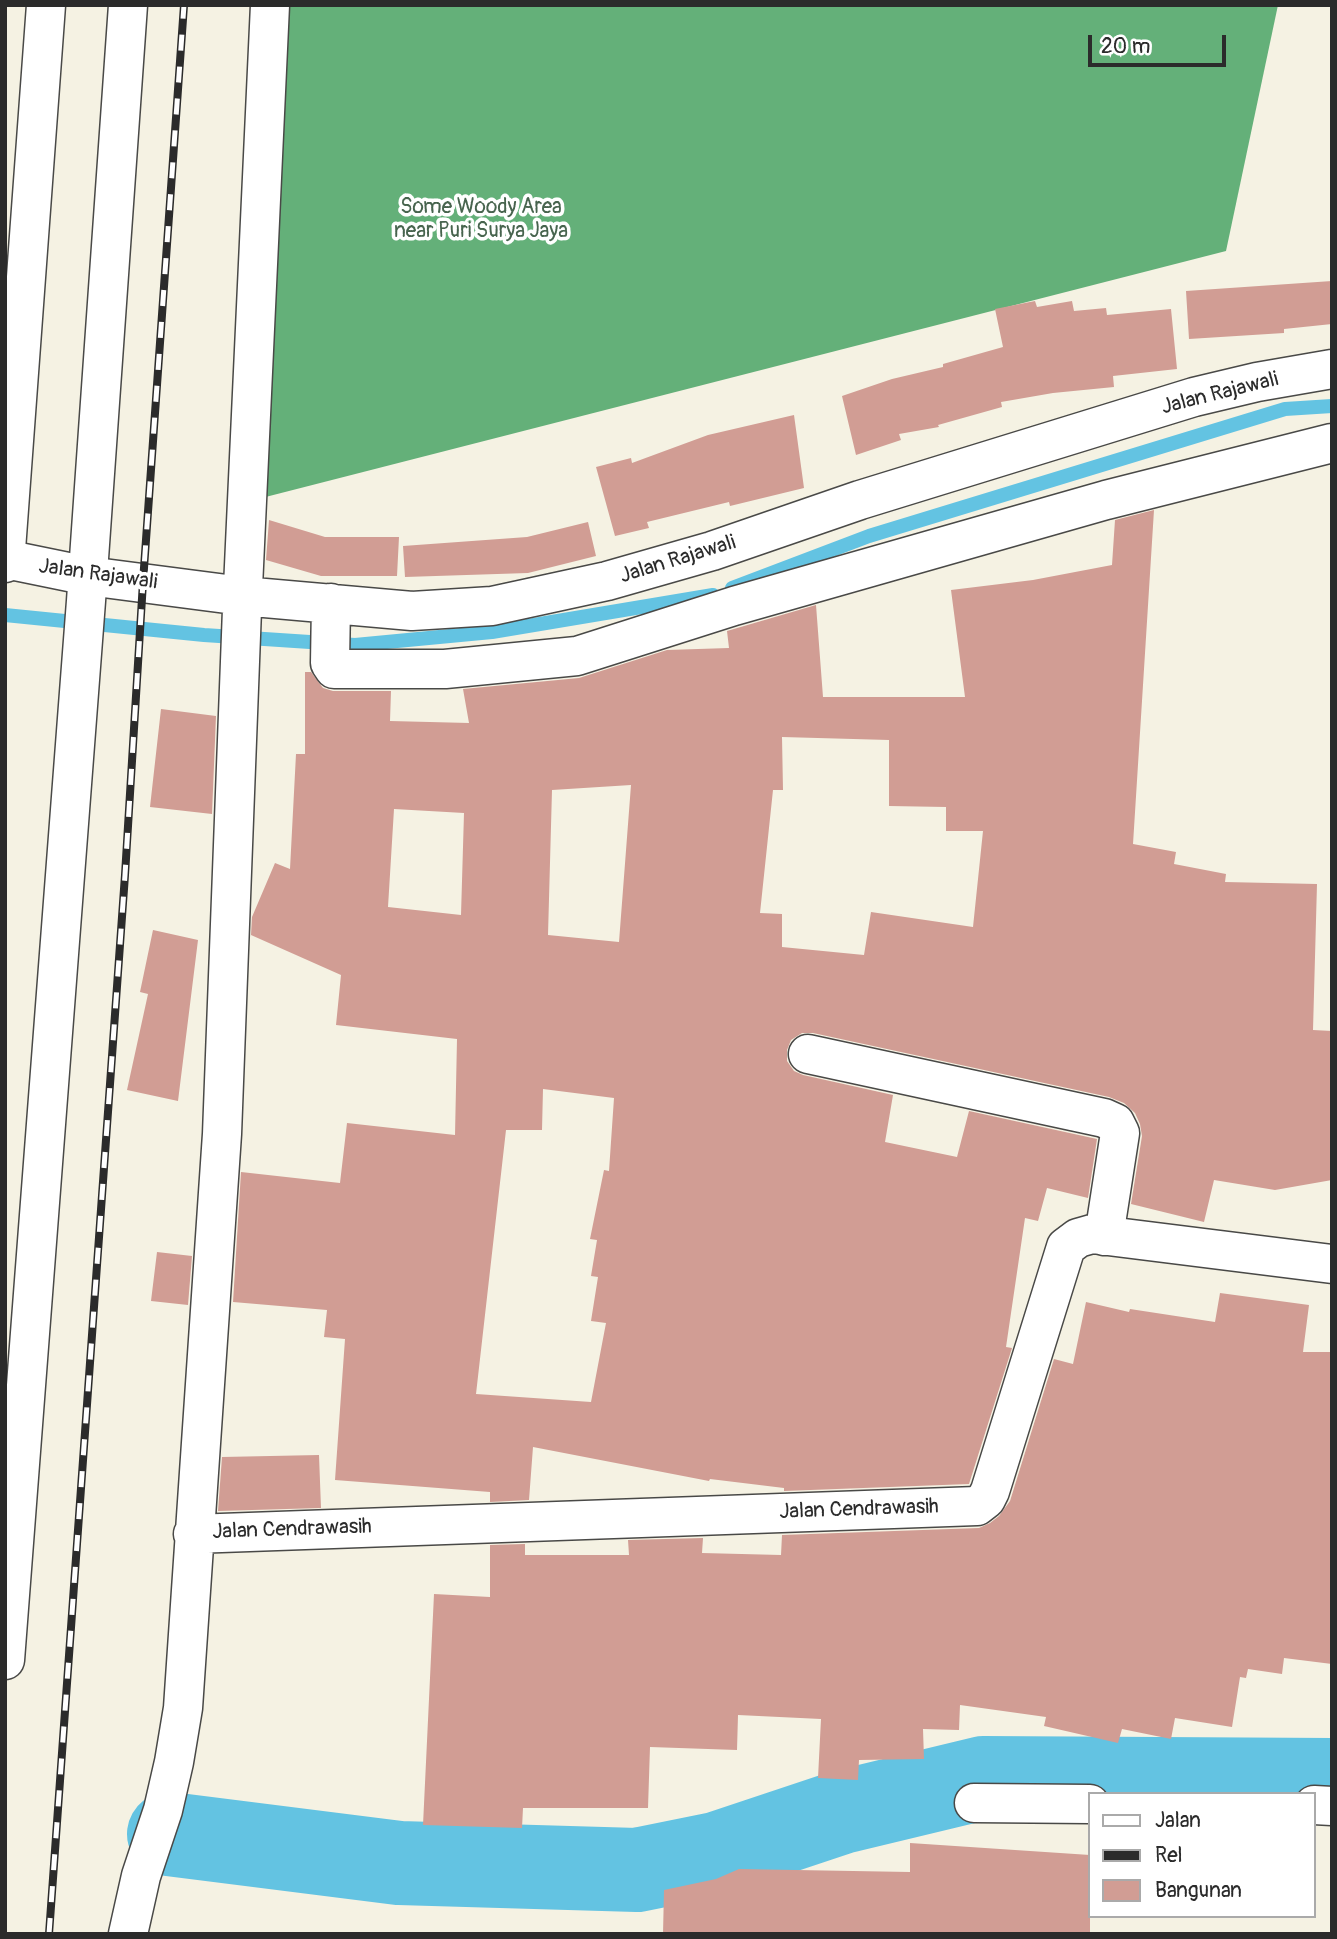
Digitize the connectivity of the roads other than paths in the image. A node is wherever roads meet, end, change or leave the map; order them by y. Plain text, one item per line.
1 (46, 5) edge
2 (128, 5) edge
3 (270, 5) edge
4 (1332, 369) edge
5 (1332, 443) edge
6 (5, 561) edge
7 (87, 589) junction
8 (242, 602) junction
9 (330, 609) junction
10 (808, 1054) dead end
11 (1104, 1236) junction
12 (1332, 1264) edge
13 (193, 1534) junction
14 (5, 1660) edge
15 (974, 1803) dead end
16 (1088, 1804) edge
17 (128, 1934) edge

1 - 6 main road
2 - 7 main road
3 - 8 main road
4 - 9 main road, Jalan Rajawali
5 - 9 main road
6 - 7 main road, Jalan Rajawali
7 - 8 main road, Jalan Rajawali
7 - 14 main road
8 - 9 main road, Jalan Rajawali
8 - 13 main road
10 - 11 main road
11 - 12 main road, Jalan Cendrawasih
11 - 13 main road, Jalan Cendrawasih
13 - 17 main road
15 - 16 main road

